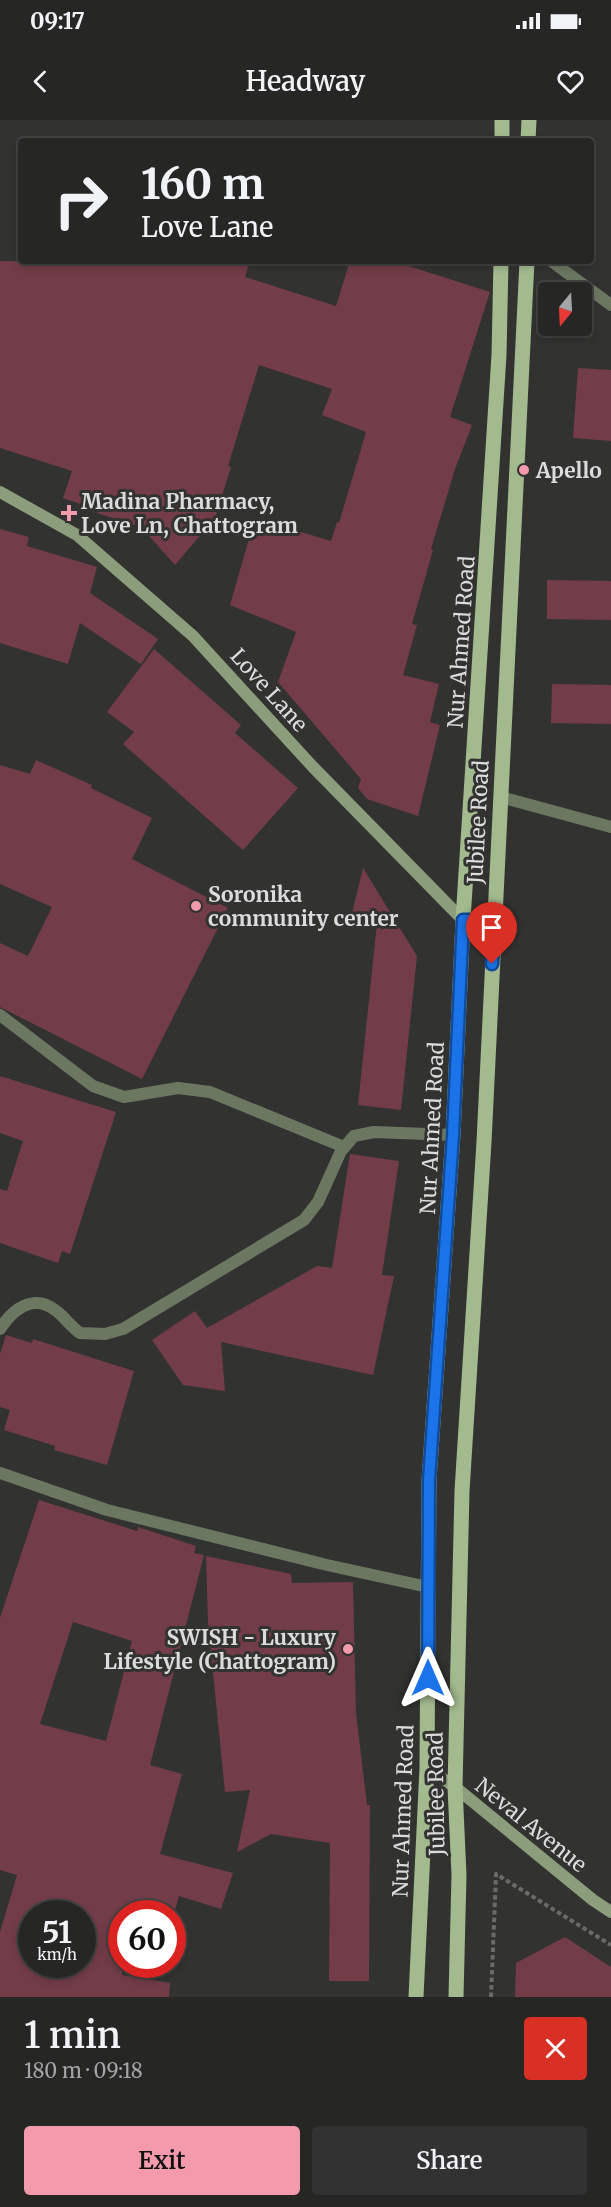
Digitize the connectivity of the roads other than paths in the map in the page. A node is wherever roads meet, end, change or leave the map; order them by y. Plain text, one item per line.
1 (502, 120) edge
2 (529, 120) edge
3 (502, 138) edge
4 (528, 138) edge
5 (501, 264) edge
6 (527, 264) edge
7 (555, 264) edge
8 (611, 305) edge
9 (0, 492) edge
10 (501, 797) junction
11 (611, 827) edge
12 (463, 920) junction
13 (494, 920) junction
14 (0, 1015) edge
15 (453, 1135) junction
16 (344, 1147) junction
17 (0, 1329) edge
18 (0, 1473) edge
19 (428, 1587) junction
20 (427, 1768) junction
21 (455, 1788) junction
22 (611, 1912) edge
23 (416, 1997) edge
24 (456, 1997) edge

1 - 3 main road
2 - 4 main road
5 - 12 main road, Nur Ahmed Road
6 - 10 main road, Jubilee Road
7 - 8 street
9 - 12 main road, Love Lane
10 - 11 street
10 - 13 main road, Jubilee Road
12 - 13 main road
12 - 15 main road, Nur Ahmed Road
13 - 21 main road, Jubilee Road
14 - 16 street
15 - 16 street
15 - 19 main road, Nur Ahmed Road
16 - 17 street
18 - 19 street
19 - 20 main road, Nur Ahmed Road
20 - 21 main road, Neval Avenue
20 - 23 main road, Nur Ahmed Road
21 - 22 main road, Neval Avenue
21 - 24 main road, Jubilee Road

